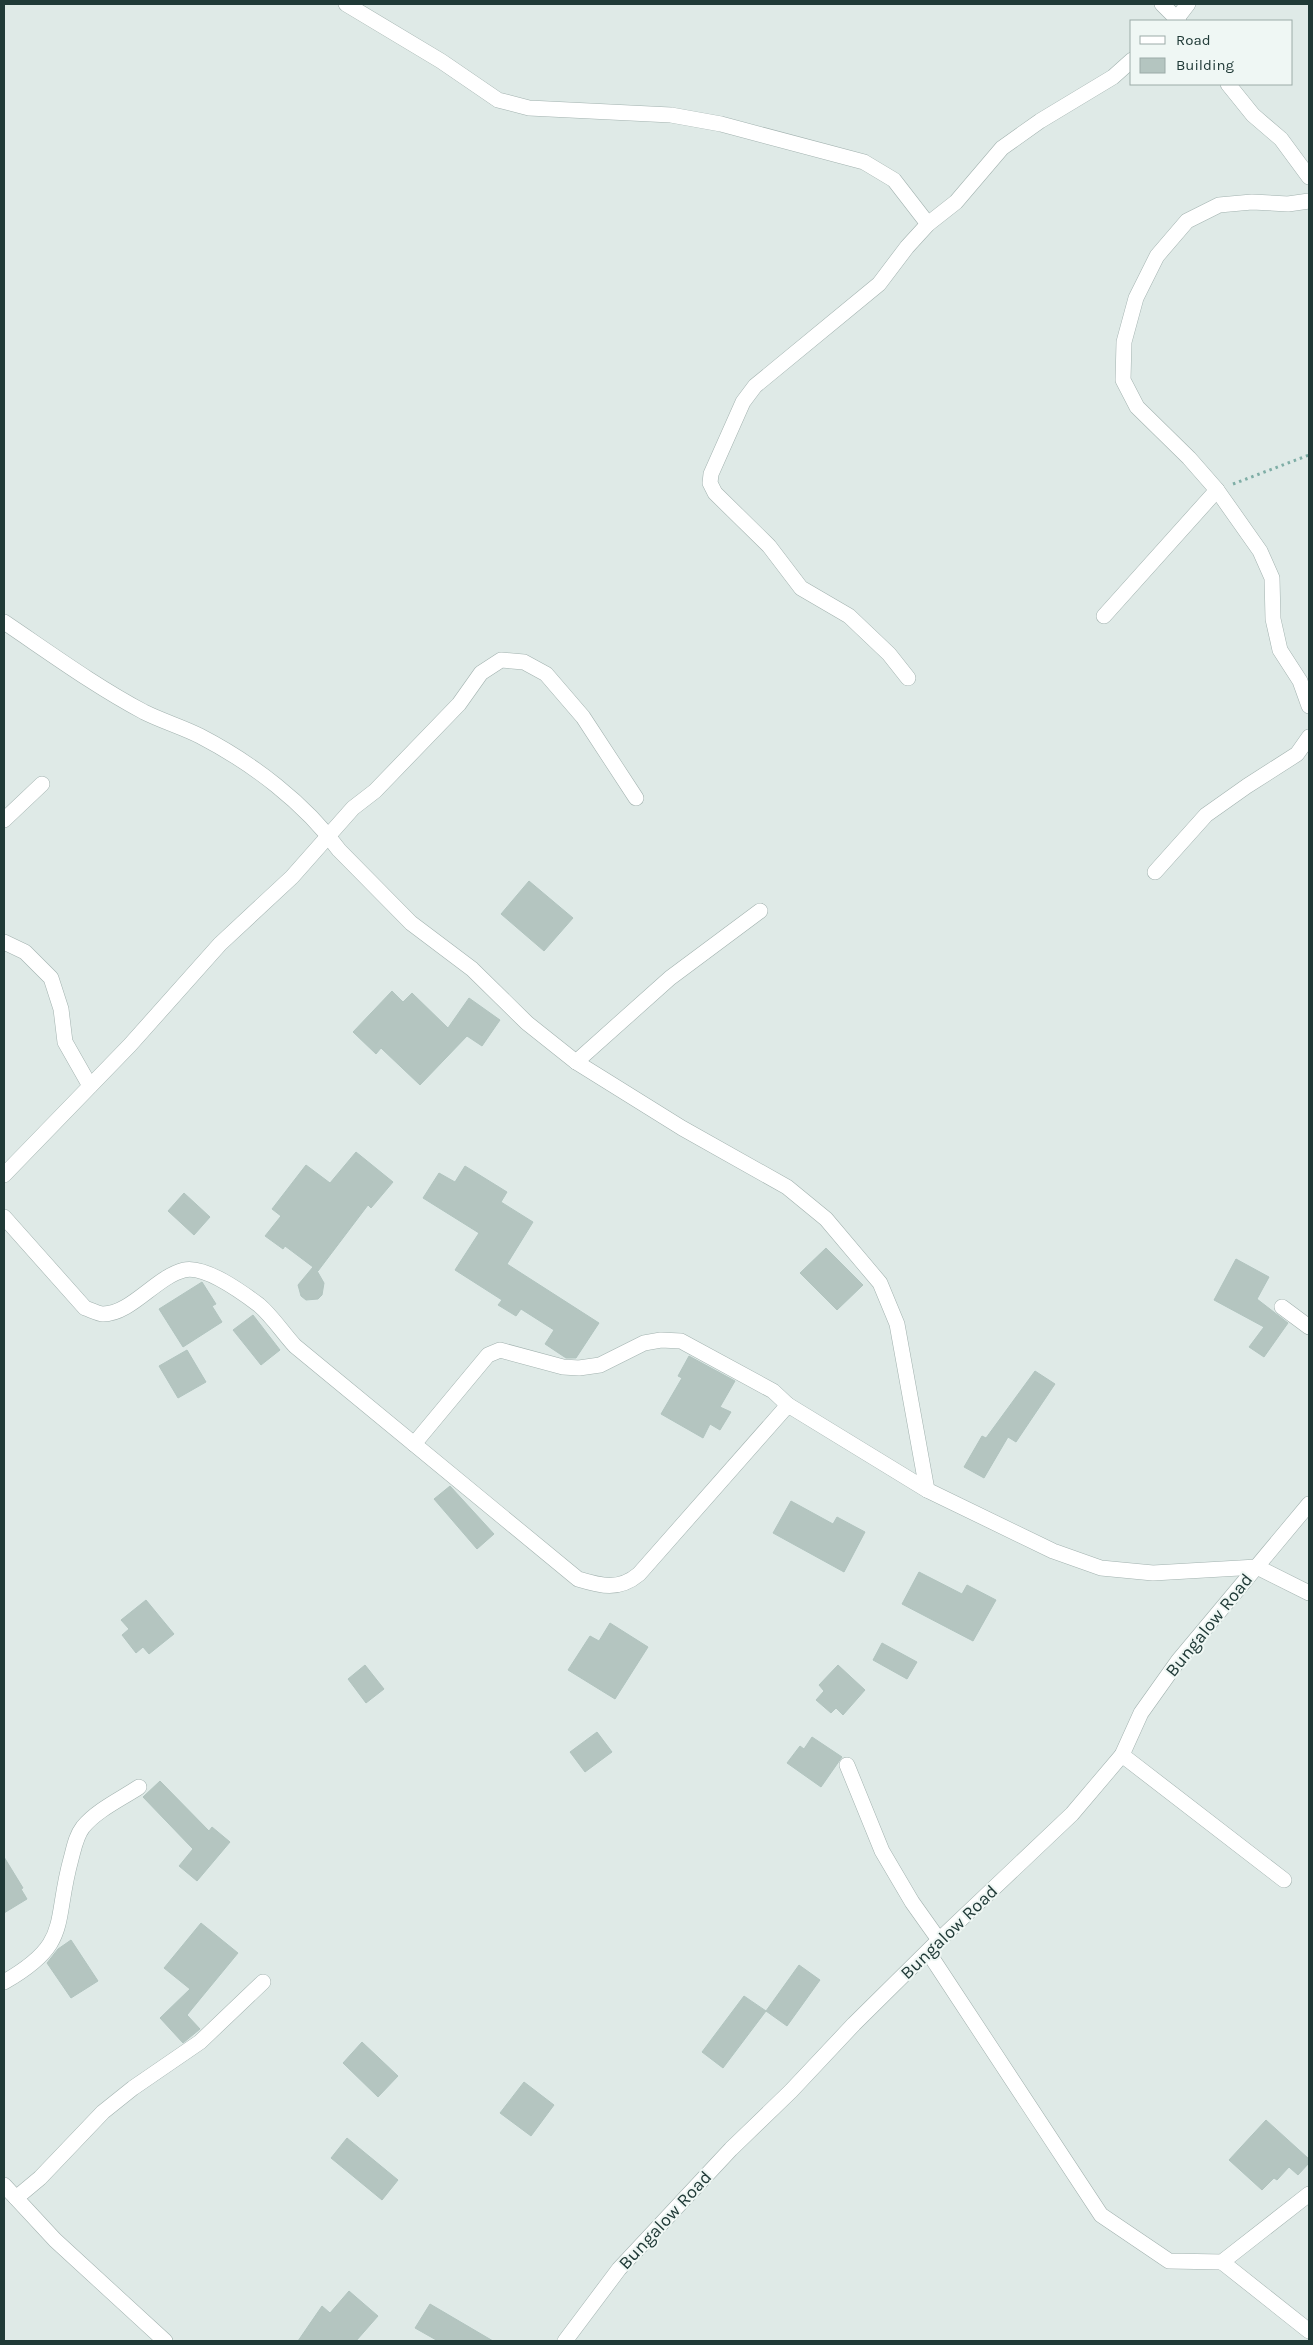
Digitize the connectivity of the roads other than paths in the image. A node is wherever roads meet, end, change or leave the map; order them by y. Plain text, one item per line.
1 (346, 4) edge
2 (1162, 4) edge
3 (1188, 4) edge
4 (1176, 20) edge
5 (1178, 20) edge
6 (1130, 62) edge
7 (1229, 85) edge
8 (1309, 172) edge
9 (1309, 176) edge
10 (1309, 201) edge
11 (928, 224) junction
12 (1217, 490) junction
13 (1104, 616) dead end
14 (4, 622) edge
15 (908, 678) dead end
16 (1309, 706) edge
17 (1309, 736) edge
18 (42, 784) dead end
19 (636, 798) dead end
20 (4, 820) edge
21 (330, 837) junction
22 (1155, 872) dead end
23 (760, 911) dead end
24 (4, 942) edge
25 (576, 1062) junction
26 (90, 1086) junction
27 (4, 1175) edge
28 (4, 1217) edge
29 (1282, 1307) dead end
30 (1309, 1327) edge
31 (788, 1405) junction
32 (414, 1444) junction
33 (927, 1490) junction
34 (1309, 1504) edge
35 (1257, 1567) junction
36 (1309, 1593) edge
37 (1122, 1756) junction
38 (847, 1765) dead end
39 (139, 1787) dead end
40 (1284, 1880) dead end
41 (939, 1940) junction
42 (928, 1952) junction
43 (4, 1982) edge
44 (264, 1982) dead end
45 (4, 2185) edge
46 (1309, 2194) edge
47 (16, 2198) junction
48 (1222, 2262) junction
49 (1309, 2330) edge
50 (165, 2341) edge
51 (565, 2341) edge

1 - 11 street
2 - 4 street
3 - 5 street
6 - 11 street
7 - 9 street
8 - 9 street
10 - 12 street
11 - 15 street
12 - 13 street
12 - 16 street
14 - 21 street
17 - 22 street
18 - 20 street
19 - 21 street
21 - 25 street
21 - 26 street
23 - 25 street
24 - 26 street
25 - 33 street
26 - 27 street
28 - 32 street
29 - 30 street
31 - 32 street
31 - 32 street
31 - 33 street
33 - 35 street
34 - 35 street, Bungalow Road
35 - 36 street
35 - 37 street, Bungalow Road
37 - 40 street
37 - 41 street, Bungalow Road
38 - 41 street
39 - 43 street
41 - 42 street, Bungalow Road
42 - 48 street
42 - 51 street, Bungalow Road
44 - 47 street
45 - 47 street
46 - 48 street
47 - 50 street
48 - 49 street

